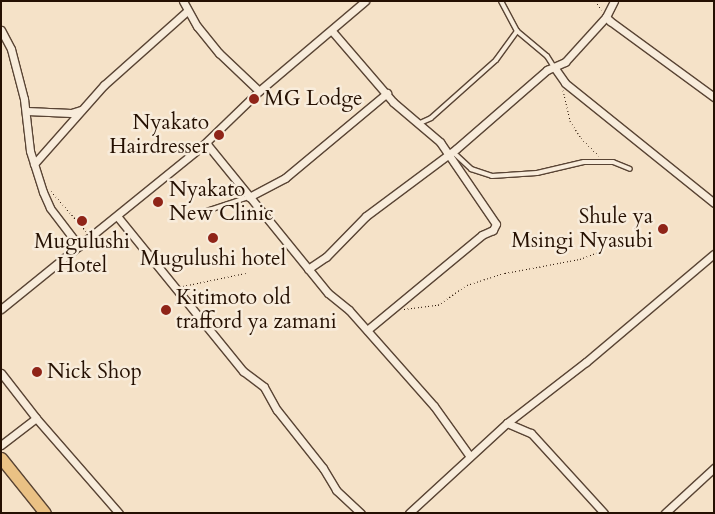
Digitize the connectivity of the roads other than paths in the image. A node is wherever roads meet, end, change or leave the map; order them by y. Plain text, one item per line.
1 (183, 1) edge
2 (366, 1) edge
3 (501, 1) edge
4 (614, 1) edge
5 (187, 11) junction
6 (606, 17) junction
7 (1, 30) edge
8 (332, 31) junction
9 (517, 31) junction
10 (554, 67) junction
11 (259, 91) junction
12 (387, 93) junction
13 (714, 97) edge
14 (83, 109) junction
15 (27, 111) junction
16 (420, 123) junction
17 (206, 143) junction
18 (450, 153) junction
19 (34, 164) junction
20 (630, 169) dead end
21 (249, 197) junction
22 (714, 203) edge
23 (117, 216) junction
24 (188, 216) dead end
25 (79, 246) junction
26 (712, 258) edge
27 (308, 269) junction
28 (1, 309) edge
29 (367, 330) junction
30 (1, 372) edge
31 (36, 418) junction
32 (507, 423) junction
33 (1, 445) edge
34 (469, 455) junction
35 (1, 458) edge
36 (714, 468) edge
37 (45, 513) edge
38 (120, 513) edge
39 (360, 513) edge
40 (409, 513) edge
41 (604, 513) edge
42 (666, 513) edge

1 - 5 street
2 - 8 street
3 - 9 lane
4 - 6 street
5 - 11 street
5 - 14 street
6 - 10 street
6 - 13 street
7 - 15 street
8 - 11 street
8 - 12 street
9 - 10 lane
9 - 16 lane
10 - 18 street
10 - 22 street
11 - 17 street
12 - 16 street
12 - 21 street
14 - 15 street
14 - 19 street
15 - 19 street
16 - 18 street
17 - 21 street
17 - 23 street
18 - 20 lane
18 - 27 street
18 - 29 street
19 - 25 street
21 - 24 lane
21 - 27 street
23 - 25 street
23 - 39 street
25 - 28 street
26 - 32 street
27 - 29 street
29 - 34 street
30 - 31 street
31 - 33 street
31 - 38 street
32 - 34 street
32 - 41 street
34 - 40 street
35 - 37 highway
36 - 42 street

